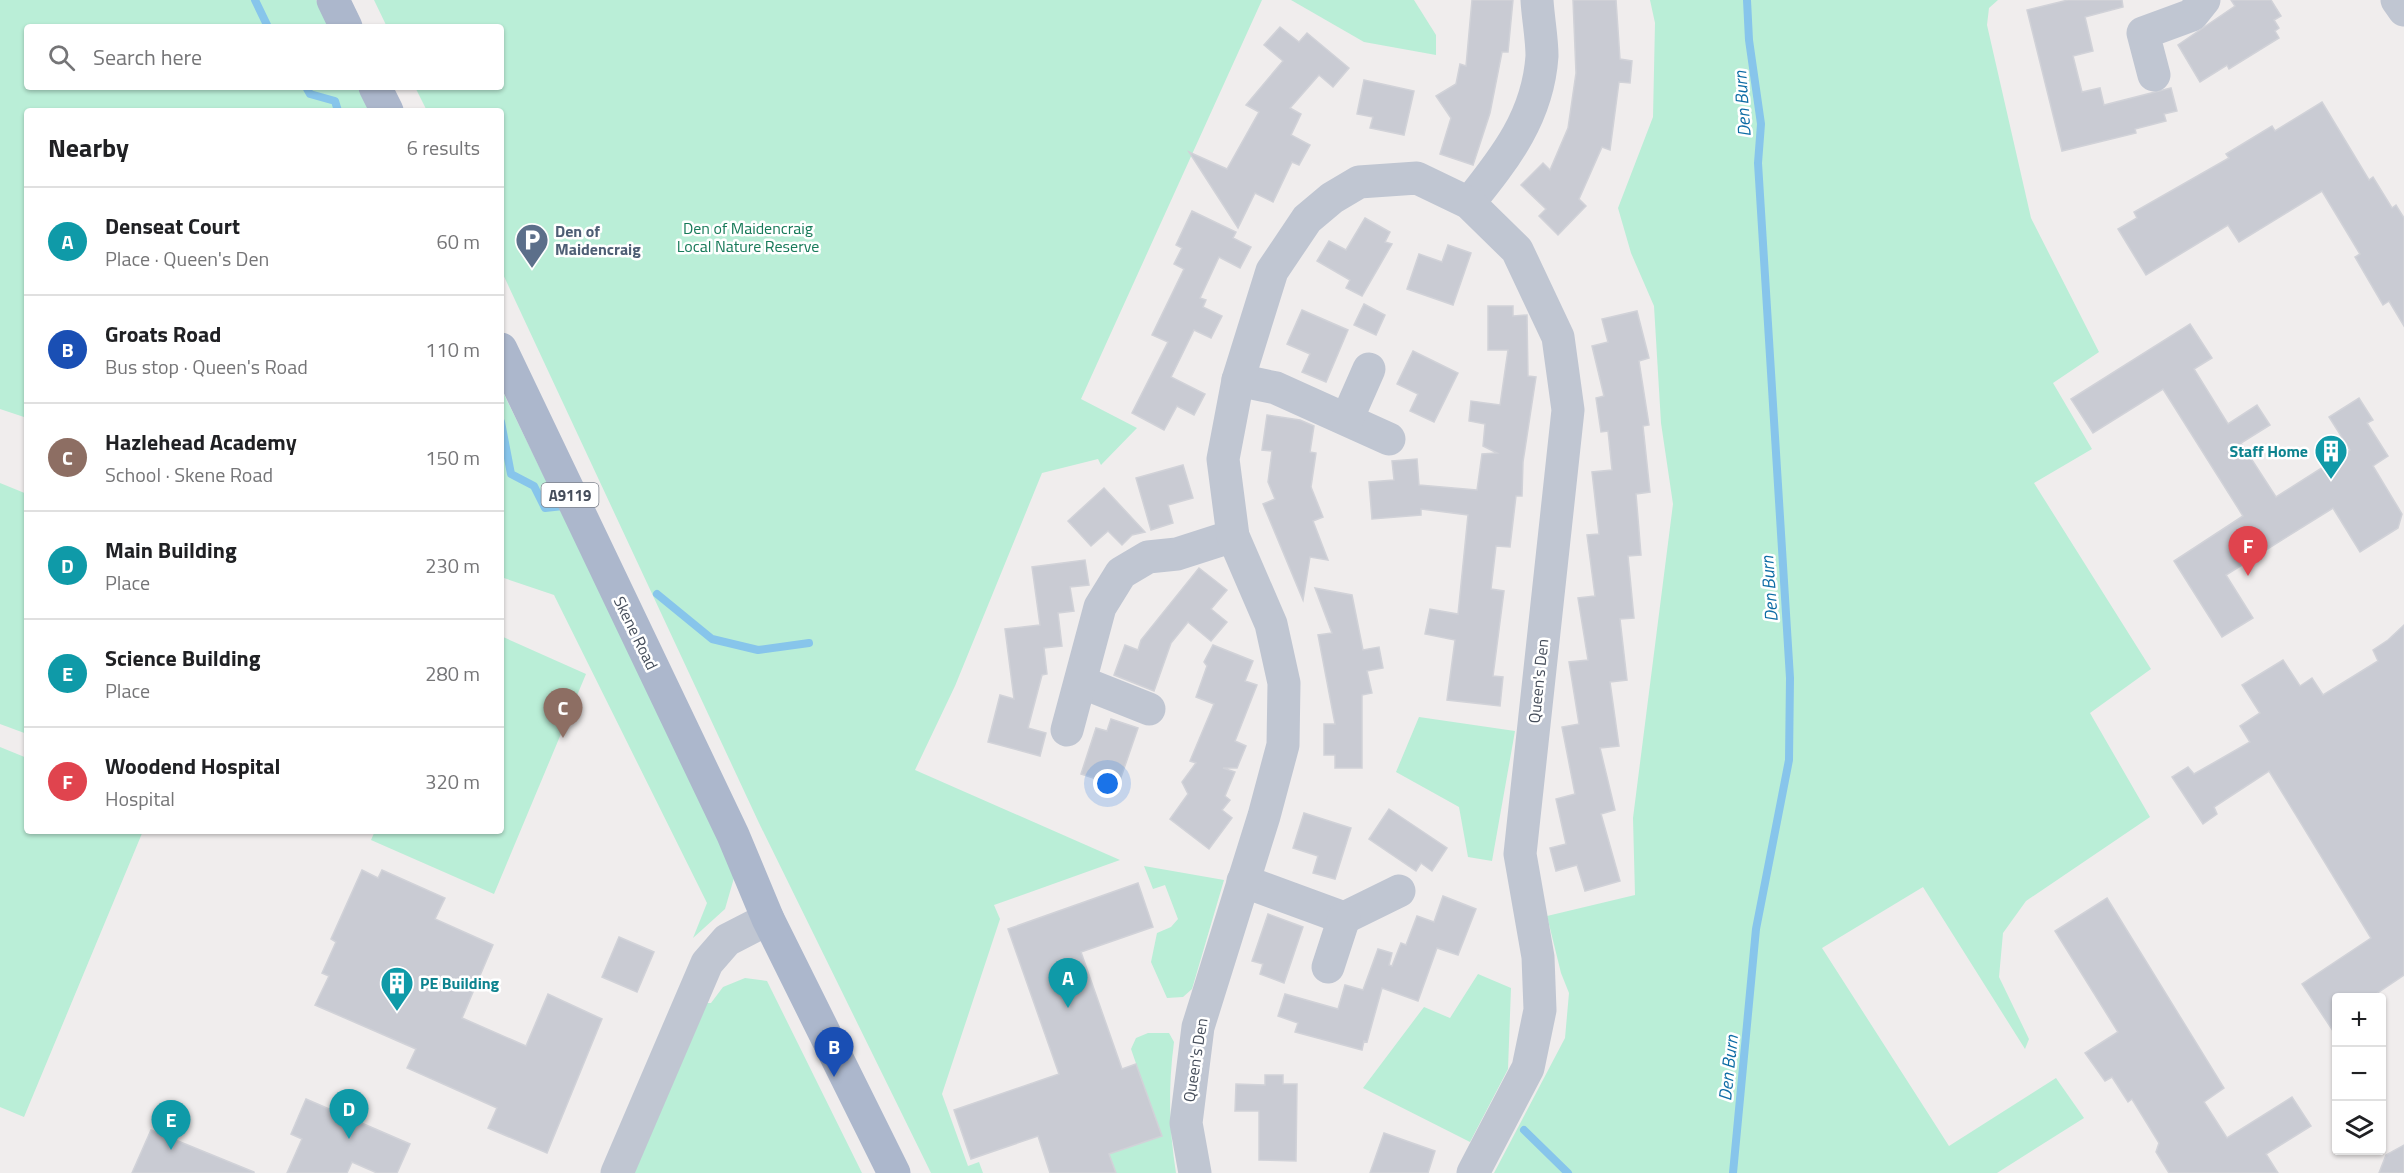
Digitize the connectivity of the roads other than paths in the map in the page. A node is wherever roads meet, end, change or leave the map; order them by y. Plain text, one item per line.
1 (333, 0) edge
2 (1537, 0) edge
3 (2204, 0) edge
4 (2397, 0) edge
5 (2404, 10) edge
6 (345, 24) edge
7 (2154, 75) dead end
8 (376, 90) edge
9 (386, 108) edge
10 (1469, 203) junction
11 (504, 355) edge
12 (1369, 369) dead end
13 (1238, 380) junction
14 (1347, 419) junction
15 (1389, 439) dead end
16 (1233, 536) junction
17 (1081, 682) junction
18 (1149, 709) dead end
19 (1067, 730) dead end
20 (1243, 881) junction
21 (1399, 891) dead end
22 (1344, 918) junction
23 (768, 919) junction
24 (1328, 967) dead end
25 (617, 1173) edge
26 (894, 1173) edge
27 (1195, 1173) edge
28 (1473, 1173) edge

1 - 6 main road
2 - 10 street
3 - 7 street
4 - 5 street
8 - 9 main road
10 - 13 street, Queen's Den
10 - 28 street, Queen's Den
11 - 23 main road, Skene Road / A9119
12 - 14 street
13 - 14 street
13 - 16 street, Queen's Den
14 - 15 street
16 - 17 street
16 - 20 street, Queen's Den
17 - 18 street
17 - 19 street
20 - 22 street
20 - 27 street, Queen's Den
21 - 22 street
22 - 24 street
23 - 25 street
23 - 26 main road, A9119

